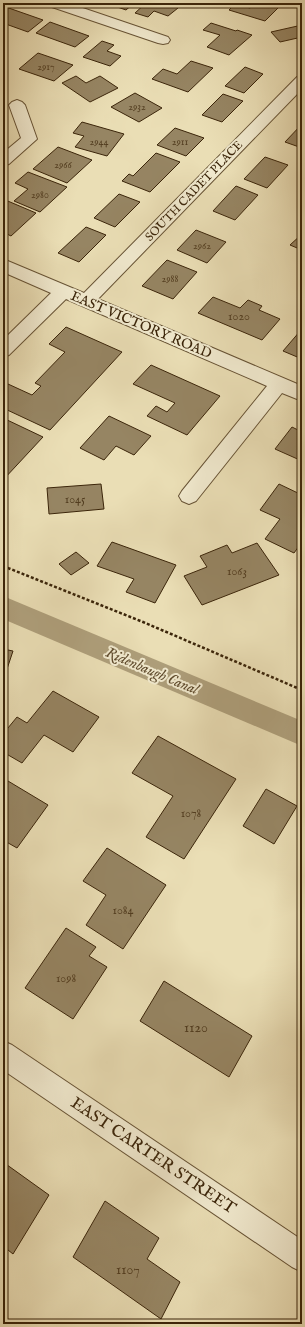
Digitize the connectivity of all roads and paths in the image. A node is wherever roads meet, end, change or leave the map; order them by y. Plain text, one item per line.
1 (54, 3) edge
2 (163, 40) dead end
3 (302, 80) edge
4 (17, 105) dead end
5 (3, 161) edge
6 (3, 265) edge
7 (63, 291) junction
8 (86, 301) junction
9 (3, 351) edge
10 (278, 384) junction
11 (302, 394) edge
12 (189, 496) dead end
13 (3, 566) edge
14 (302, 690) edge
15 (3, 1054) edge
16 (302, 1258) edge

1 - 2 street
3 - 8 street, SOUTH CADET PLACE
4 - 5 street
6 - 7 street, EAST VICTORY ROAD
7 - 8 street, EAST VICTORY ROAD
7 - 9 street
8 - 10 street, EAST VICTORY ROAD
10 - 11 street, EAST VICTORY ROAD
10 - 12 street
13 - 14 path
15 - 16 street, EAST CARTER STREET

